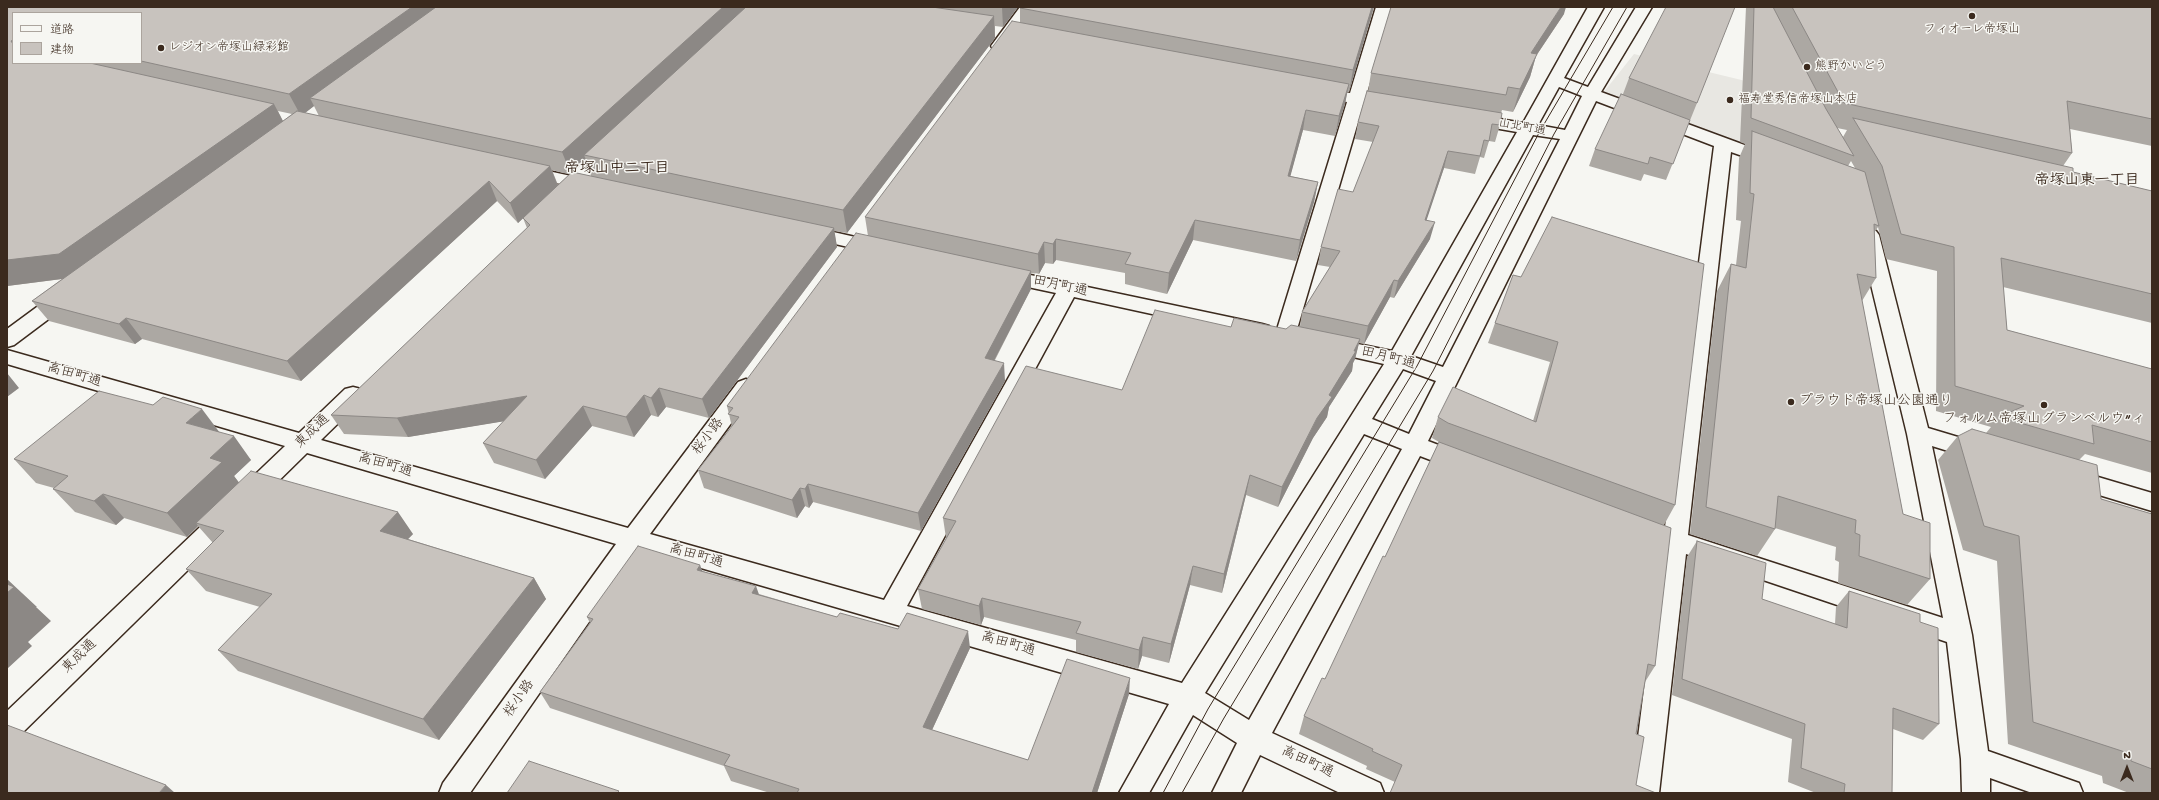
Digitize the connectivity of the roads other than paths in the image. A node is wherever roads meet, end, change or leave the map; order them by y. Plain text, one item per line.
1 (1028, 7) edge
2 (1384, 7) edge
3 (1596, 7) edge
4 (1644, 7) edge
5 (990, 59) edge
6 (1555, 80) junction
7 (1303, 89) edge
8 (1592, 93) junction
9 (1357, 100) junction
10 (1411, 109) edge
11 (1458, 117) edge
12 (1528, 128) junction
13 (1571, 136) junction
14 (1723, 143) junction
15 (592, 166) edge
16 (505, 167) edge
17 (1787, 168) edge
18 (575, 182) junction
19 (606, 189) edge
20 (558, 198) edge
21 (1864, 218) edge
22 (868, 224) edge
23 (792, 229) edge
24 (854, 243) junction
25 (893, 251) edge
26 (840, 262) edge
27 (984, 271) edge
28 (78, 288) edge
29 (1068, 289) junction
30 (1300, 339) junction
31 (7, 340) edge
32 (7, 357) edge
33 (1398, 360) junction
34 (760, 369) edge
35 (1450, 377) junction
36 (365, 383) edge
37 (1359, 423) junction
38 (1918, 434) junction
39 (302, 442) junction
40 (1415, 445) junction
41 (2001, 458) edge
42 (1482, 470) edge
43 (2054, 473) edge
44 (2152, 502) edge
45 (1638, 528) edge
46 (633, 539) junction
47 (1675, 541) junction
48 (891, 612) junction
49 (1959, 635) junction
50 (1188, 696) junction
51 (7, 729) edge
52 (1254, 738) junction
53 (1975, 759) junction
54 (453, 793) edge
55 (1133, 793) edge
56 (1226, 793) edge
57 (1370, 793) edge
58 (1645, 793) edge
59 (1976, 793) edge
60 (2069, 793) edge

1 - 5 street
2 - 9 street
3 - 6 street
4 - 8 street
6 - 8 street
6 - 12 street
7 - 9 street
8 - 13 street
8 - 14 street
9 - 10 street
9 - 30 street
11 - 12 street, 山北町通
12 - 13 street, 山北町通
12 - 33 street
13 - 35 street
14 - 17 street
14 - 47 street
15 - 18 street
16 - 18 street
18 - 19 street
18 - 20 street
21 - 38 street
22 - 24 street
23 - 24 street
24 - 25 street
24 - 26 street
27 - 29 street, 田月町通
28 - 31 street
29 - 30 street, 田月町通
29 - 48 street
30 - 33 street, 田月町通
32 - 39 street, 高田町通
33 - 35 street, 田月町通
33 - 37 street
34 - 46 street, 桜小路
35 - 40 street
36 - 39 street, 東成通
37 - 40 street
37 - 50 street
38 - 41 street
38 - 49 street
39 - 46 street, 高田町通
39 - 51 street, 東成通
40 - 42 street
40 - 52 street
43 - 44 street
45 - 47 street
46 - 48 street, 高田町通
46 - 54 street, 桜小路
47 - 49 street
47 - 58 street
48 - 50 street, 高田町通
49 - 53 street
50 - 52 street, 高田町通
50 - 55 street
52 - 56 street
52 - 57 street, 高田町通
53 - 59 street
53 - 60 street

